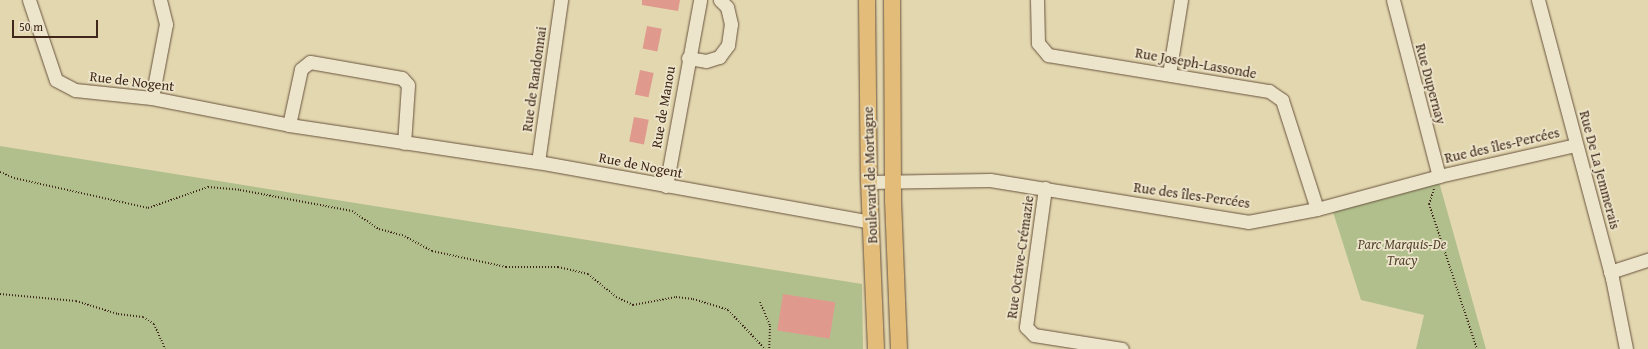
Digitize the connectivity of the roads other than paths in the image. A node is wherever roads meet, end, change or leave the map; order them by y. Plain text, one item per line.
1 (29, 0) edge
2 (160, 0) edge
3 (562, 0) edge
4 (700, 0) edge
5 (720, 0) edge
6 (867, 0) edge
7 (892, 0) edge
8 (1037, 0) edge
9 (1181, 0) edge
10 (1393, 0) edge
11 (1538, 0) edge
12 (688, 58) junction
13 (1169, 74) junction
14 (152, 98) junction
15 (289, 125) junction
16 (404, 143) junction
17 (1576, 145) junction
18 (538, 162) junction
19 (1439, 176) junction
20 (869, 182) junction
21 (893, 182) junction
22 (666, 186) junction
23 (1045, 188) junction
24 (1317, 209) junction
25 (871, 222) junction
26 (1648, 260) edge
27 (1610, 272) junction
28 (876, 349) edge
29 (899, 349) edge
30 (1122, 349) edge
31 (1626, 349) edge

1 - 14 street, Rue de Nogent
2 - 14 street
3 - 18 street, Rue de Randonnai
4 - 12 street, Rue de Manou
5 - 12 street, Rue de Manou
6 - 20 main road, Boulevard de Mortagne
7 - 21 main road, Boulevard de Mortagne
8 - 13 street, Rue Joseph-Lassonde
9 - 13 street
10 - 19 street, Rue Dupernay
11 - 17 street, Rue De La Jemmerais
12 - 22 street, Rue de Manou
13 - 24 street, Rue Joseph-Lassonde
14 - 15 street, Rue de Nogent
15 - 16 street, Rue de Nogent
15 - 16 street
16 - 18 street, Rue de Nogent
17 - 19 street, Rue des îles-Percées
17 - 27 street, Rue De La Jemmerais
18 - 22 street, Rue de Nogent
19 - 24 street, Rue des îles-Percées
20 - 21 street, Rue des îles-Percées
20 - 25 main road, Boulevard de Mortagne
21 - 23 street, Rue des îles-Percées
21 - 29 main road, Boulevard de Mortagne
22 - 25 street, Rue de Nogent
23 - 24 street, Rue des îles-Percées
23 - 30 street, Rue Octave-Crémazie
25 - 28 main road, Boulevard de Mortagne
26 - 27 street
27 - 31 street, Rue De La Jemmerais

